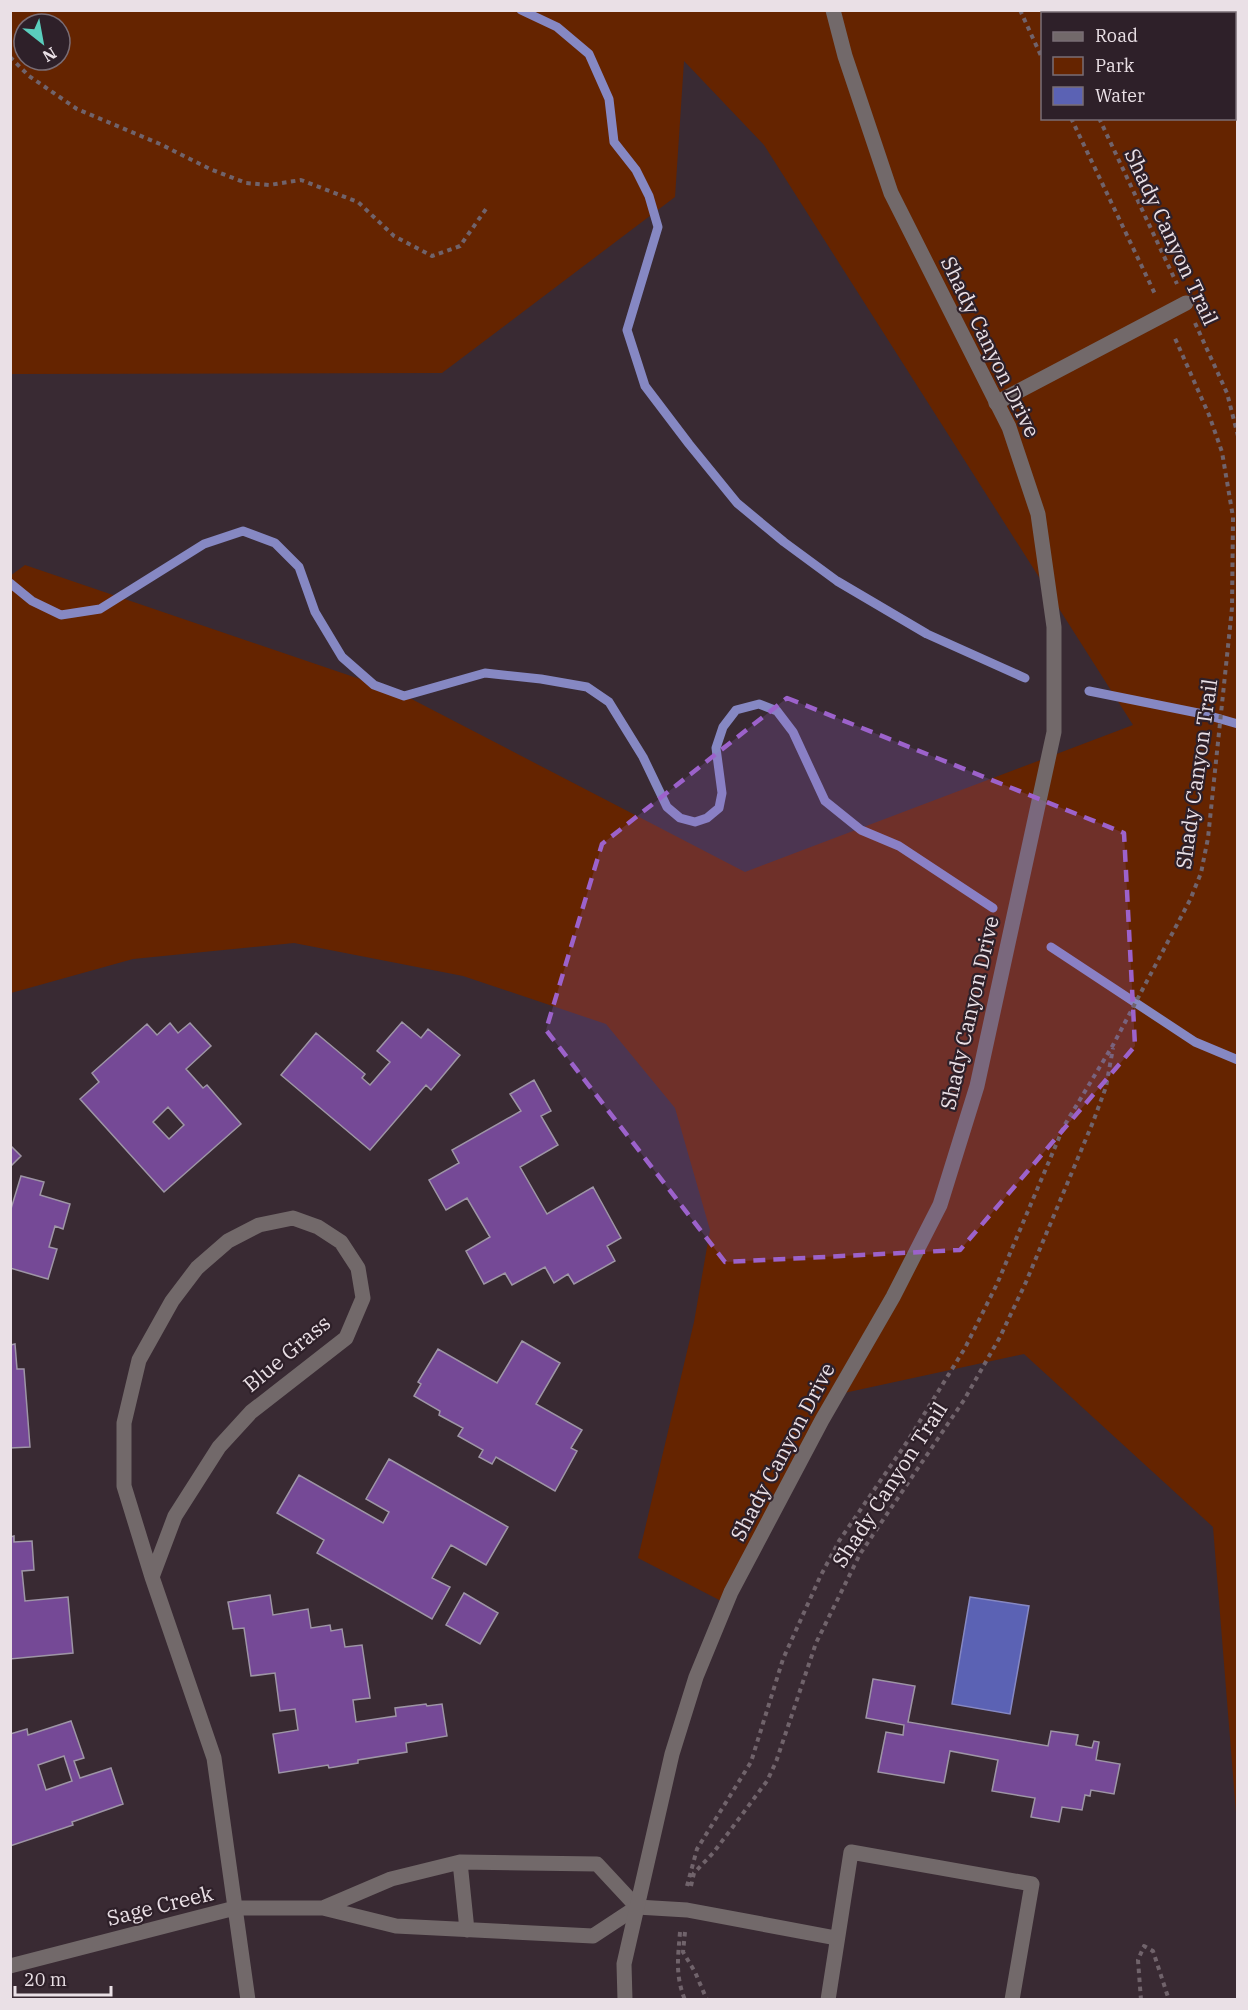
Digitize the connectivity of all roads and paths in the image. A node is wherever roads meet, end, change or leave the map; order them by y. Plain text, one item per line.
1 (833, 10) edge
2 (1020, 10) edge
3 (1041, 56) edge
4 (10, 57) edge
5 (1100, 120) edge
6 (486, 209) dead end
7 (1186, 303) junction
8 (996, 403) junction
9 (1238, 436) edge
10 (1238, 559) edge
11 (1113, 1045) junction
12 (152, 1577) junction
13 (460, 1862) junction
14 (637, 1907) junction
15 (235, 1908) junction
16 (322, 1908) junction
17 (684, 1910) junction
18 (467, 1930) junction
19 (836, 1938) junction
20 (10, 1966) edge
21 (248, 2000) edge
22 (625, 2000) edge
23 (685, 2000) edge
24 (707, 2000) edge
25 (828, 2000) edge
26 (1012, 2000) edge
27 (1141, 2000) edge
28 (1169, 2000) edge

1 - 8 street, Shady Canyon Drive
2 - 3 path
4 - 6 path
5 - 7 path, Shady Canyon Trail
7 - 8 street
7 - 9 path, Shady Canyon Trail
8 - 14 street, Shady Canyon Drive
10 - 11 path, Shady Canyon Trail
11 - 17 path, Shady Canyon Trail
11 - 17 path, Shady Canyon Trail
12 - 12 street, Blue Grass
12 - 15 street, Blue Grass
13 - 14 street, Sage Creek
13 - 16 street, Sage Creek
13 - 18 street
14 - 17 street
14 - 18 street, Sage Creek
14 - 22 street, Shady Canyon Drive
15 - 16 street, Sage Creek
15 - 20 street, Sage Creek
15 - 21 street, Blue Grass
16 - 18 street, Sage Creek
17 - 19 street
17 - 23 path, Shady Canyon Trail
17 - 24 path, Shady Canyon Trail
19 - 25 street
19 - 26 street
27 - 28 path

